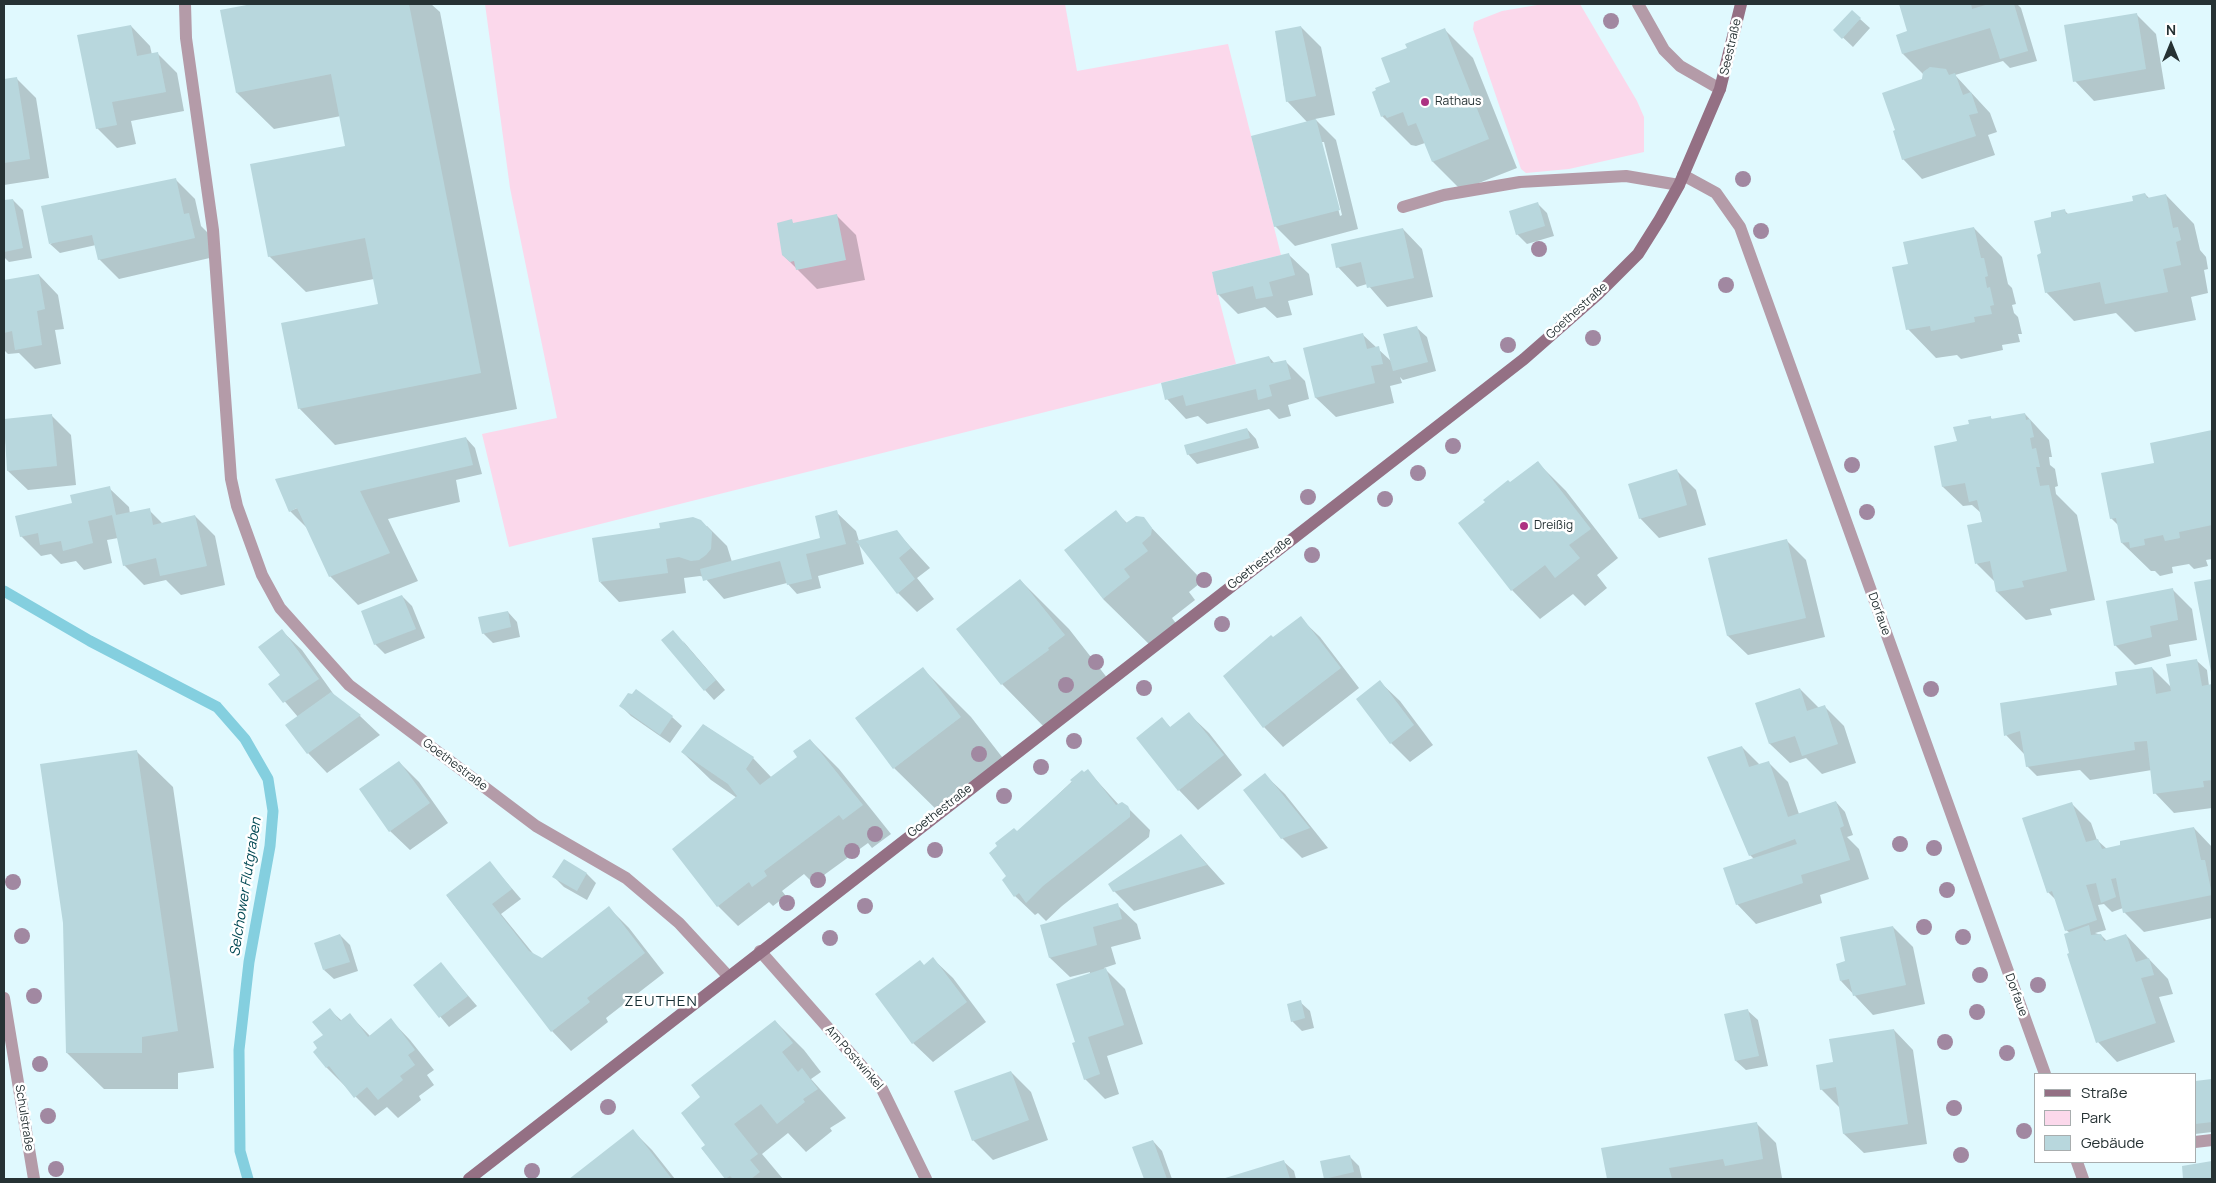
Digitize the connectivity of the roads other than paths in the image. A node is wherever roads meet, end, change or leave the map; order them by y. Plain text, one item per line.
1 (185, 4) edge
2 (1638, 4) edge
3 (1741, 4) edge
4 (1720, 89) junction
5 (1681, 180) junction
6 (1403, 207) dead end
7 (760, 951) junction
8 (728, 976) junction
9 (4, 998) edge
10 (2045, 1073) edge
11 (2212, 1140) edge
12 (2196, 1142) edge
13 (2077, 1163) edge
14 (34, 1179) edge
15 (469, 1179) edge
16 (926, 1179) edge
17 (2083, 1179) edge

1 - 8 street, Goethestraße
2 - 4 street
3 - 4 main road, Seestraße
4 - 5 main road, Goethestraße
5 - 6 street, Dorfaue
5 - 7 main road, Goethestraße
5 - 10 street, Dorfaue
7 - 8 main road, Goethestraße
7 - 16 street, Am Postwinkel
8 - 15 main road, Goethestraße
9 - 14 street, Schulstraße
11 - 12 street
13 - 17 street

